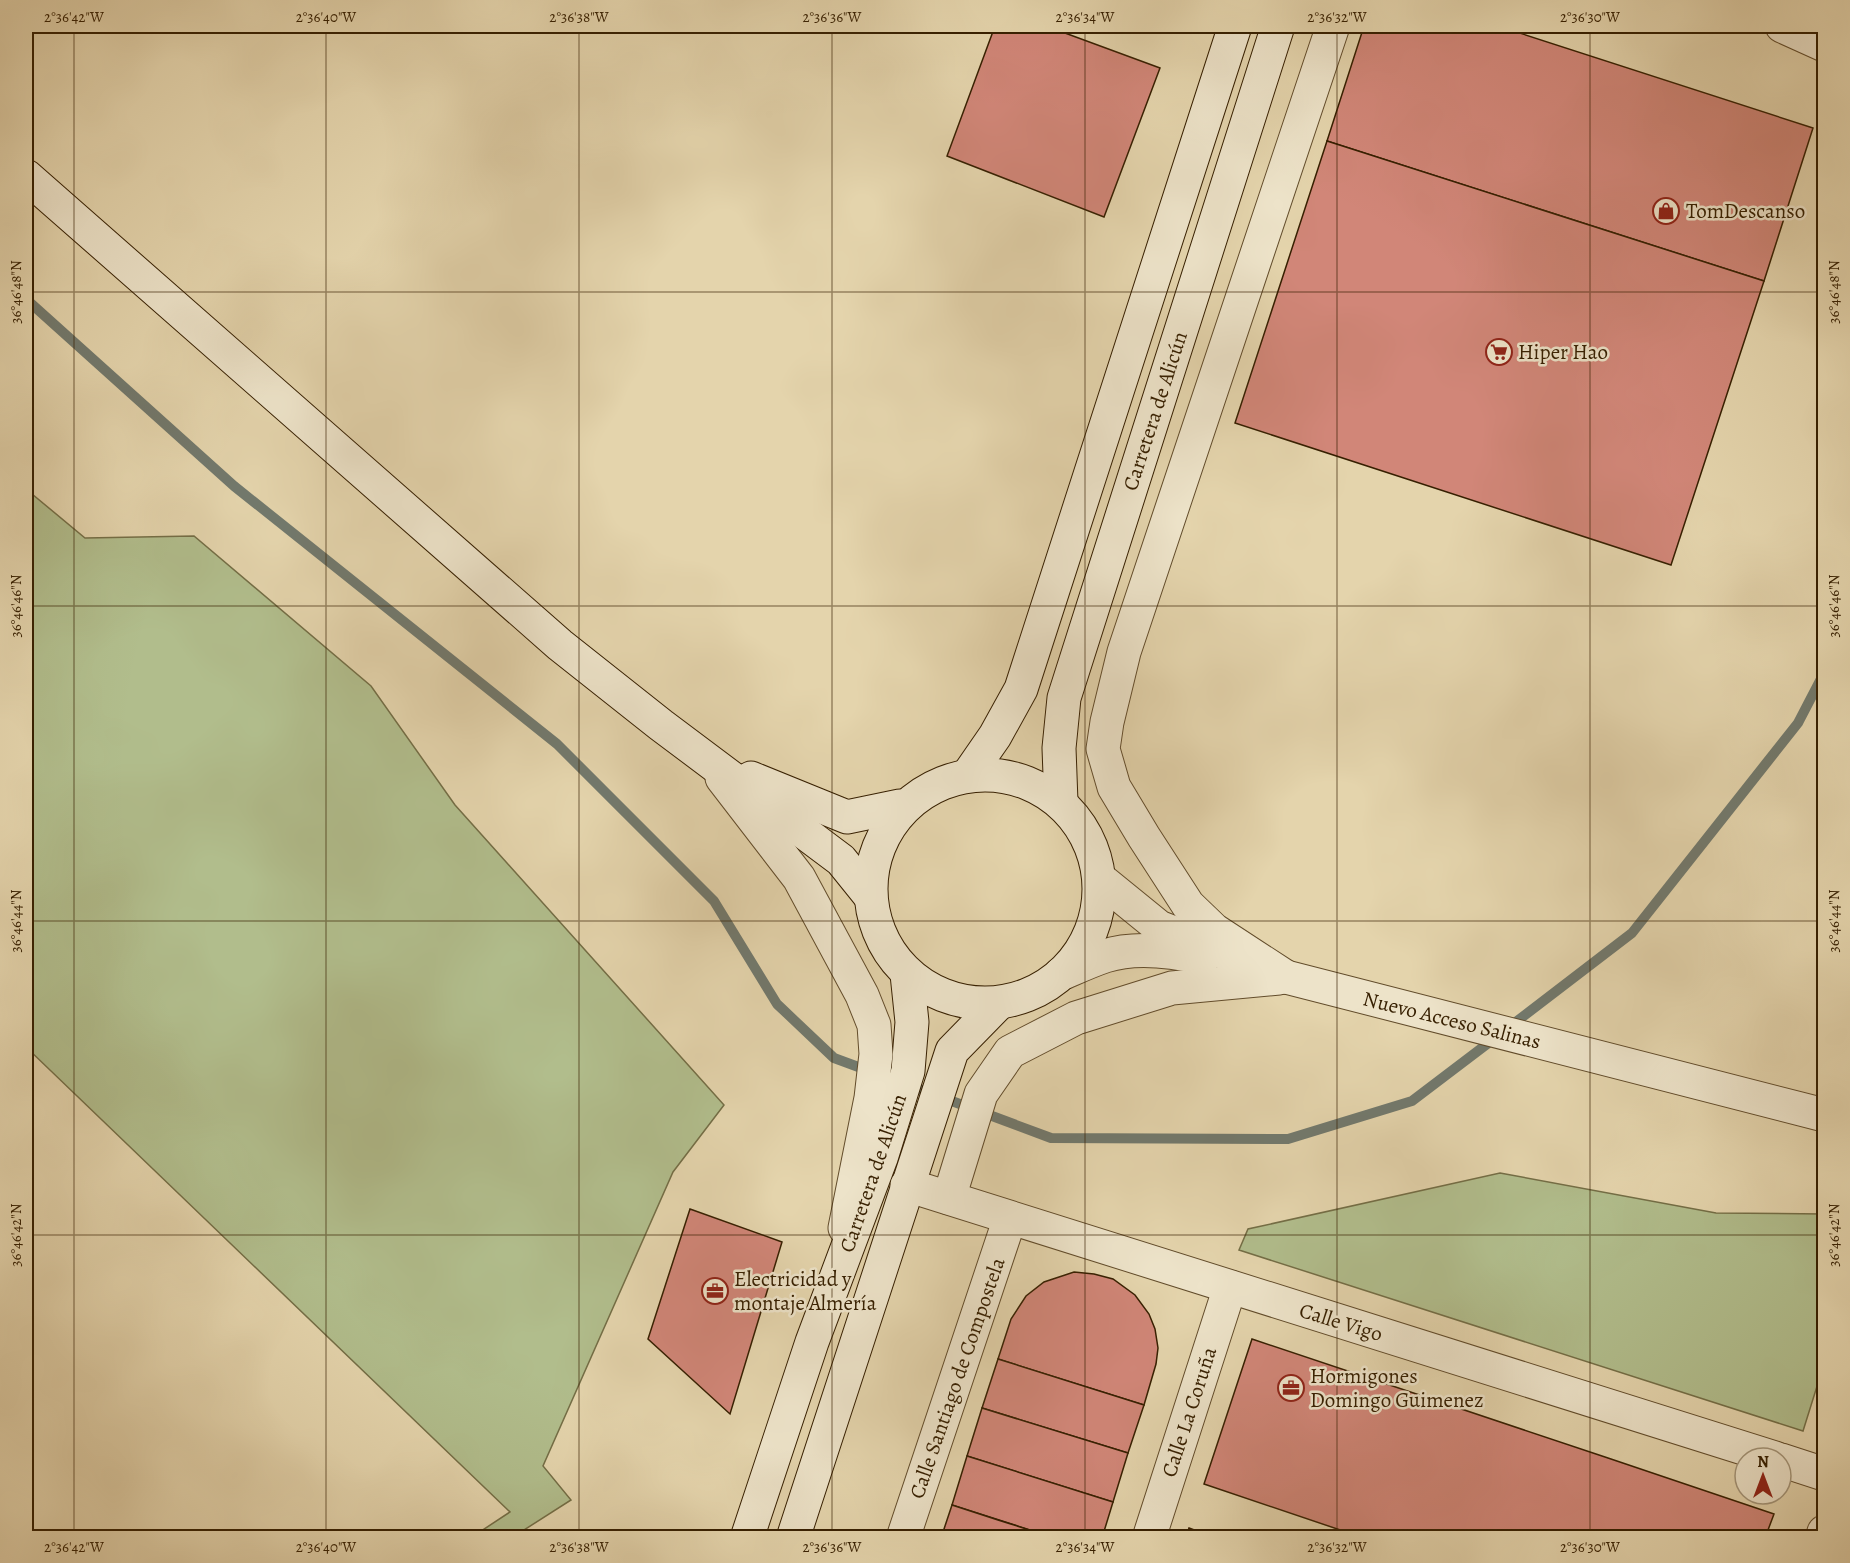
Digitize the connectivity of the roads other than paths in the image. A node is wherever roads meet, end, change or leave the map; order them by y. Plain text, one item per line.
1 (1235, 26) edge
2 (1278, 26) edge
3 (1333, 26) edge
4 (1782, 26) edge
5 (1824, 45) edge
6 (26, 176) edge
7 (707, 760) junction
8 (968, 775) junction
9 (1061, 802) junction
10 (900, 806) junction
11 (1100, 879) junction
12 (870, 896) junction
13 (907, 974) junction
14 (1061, 974) junction
15 (1286, 977) junction
16 (997, 1005) junction
17 (1824, 1115) edge
18 (871, 1154) junction
19 (911, 1174) junction
20 (952, 1186) junction
21 (1010, 1218) junction
22 (1230, 1287) junction
23 (1736, 1446) edge
24 (1793, 1464) edge
25 (1824, 1474) edge
26 (1824, 1532) edge
27 (747, 1538) edge
28 (793, 1538) edge
29 (903, 1538) edge
30 (1149, 1538) edge
31 (1822, 1538) edge

1 - 8 main road, Carretera de Alicún
2 - 9 main road, Carretera de Alicún
3 - 15 main road
4 - 5 main road
6 - 7 main road
7 - 10 main road
7 - 12 main road
7 - 18 main road
8 - 9 main road
8 - 10 main road
9 - 11 main road
10 - 12 main road
11 - 14 main road
11 - 15 main road, Nuevo Acceso Salinas
12 - 13 main road
13 - 16 main road
13 - 18 main road, Carretera de Alicún
14 - 15 main road
14 - 16 main road
15 - 17 main road, Nuevo Acceso Salinas
15 - 20 main road
16 - 19 main road, Carretera de Alicún
18 - 27 main road, Carretera de Alicún
19 - 20 main road, Calle Vigo
19 - 28 main road, Carretera de Alicún
20 - 21 main road, Calle Vigo
21 - 22 main road, Calle Vigo
21 - 29 main road, Calle Santiago de Compostela
22 - 23 main road, Calle Vigo
22 - 30 main road, Calle La Coruña
24 - 25 main road
26 - 31 main road

